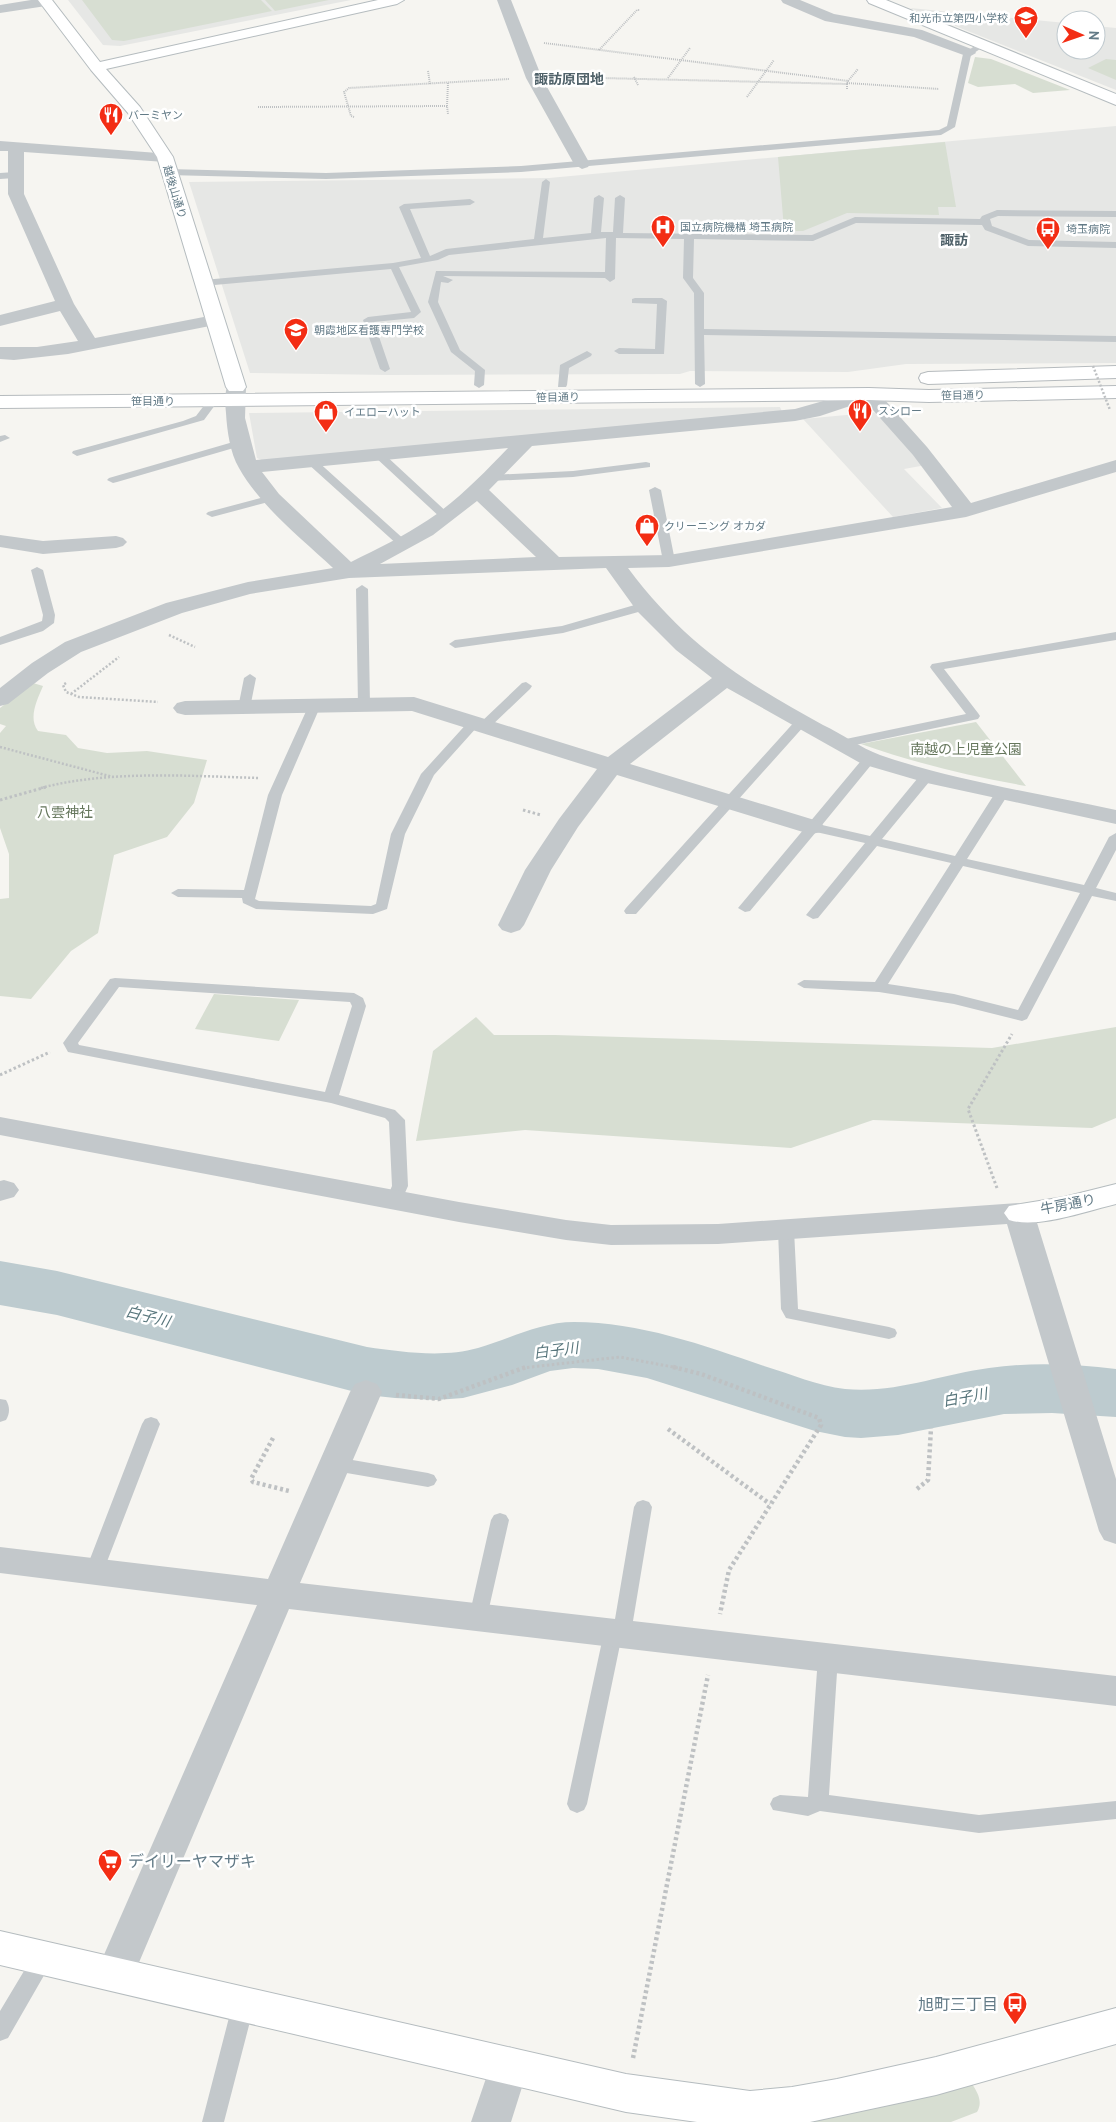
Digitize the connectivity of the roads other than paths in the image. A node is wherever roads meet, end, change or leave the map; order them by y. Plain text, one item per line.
1 (396, 0) edge
2 (504, 0) edge
3 (788, 0) edge
4 (874, 0) edge
5 (46, 1) edge
6 (0, 9) edge
7 (982, 44) junction
8 (969, 53) junction
9 (96, 67) junction
10 (1116, 100) edge
11 (8, 147) edge
12 (166, 164) junction
13 (582, 164) junction
14 (8, 176) edge
15 (546, 182) dead end
16 (599, 198) dead end
17 (620, 198) dead end
18 (470, 202) dead end
19 (1116, 214) edge
20 (985, 222) junction
21 (615, 234) junction
22 (689, 234) junction
23 (594, 235) junction
24 (538, 242) junction
25 (1116, 245) edge
26 (426, 259) junction
27 (394, 266) junction
28 (437, 280) junction
29 (477, 280) dead end
30 (203, 283) junction
31 (635, 301) dead end
32 (64, 304) junction
33 (214, 320) junction
34 (0, 321) edge
35 (700, 332) junction
36 (1116, 339) edge
37 (90, 345) junction
38 (619, 351) dead end
39 (0, 353) edge
40 (587, 354) dead end
41 (385, 369) dead end
42 (1116, 372) edge
43 (841, 383) junction
44 (700, 384) junction
45 (562, 385) junction
46 (479, 386) junction
47 (0, 389) edge
48 (1108, 390) edge
49 (235, 394) junction
50 (870, 394) junction
51 (213, 401) junction
52 (0, 402) edge
53 (526, 441) junction
54 (240, 443) junction
55 (77, 452) dead end
56 (379, 454) junction
57 (311, 461) junction
58 (646, 466) dead end
59 (1116, 466) edge
60 (248, 467) junction
61 (113, 480) dead end
62 (484, 484) junction
63 (655, 490) dead end
64 (272, 498) junction
65 (966, 511) junction
66 (212, 514) dead end
67 (446, 517) junction
68 (0, 541) edge
69 (116, 542) dead end
70 (402, 544) junction
71 (669, 561) junction
72 (554, 563) junction
73 (612, 563) junction
74 (37, 570) dead end
75 (348, 572) junction
76 (362, 589) dead end
77 (645, 606) junction
78 (1116, 636) edge
79 (0, 641) edge
80 (455, 644) dead end
81 (250, 678) dead end
82 (726, 678) junction
83 (526, 686) dead end
84 (0, 699) edge
85 (364, 705) junction
86 (314, 707) junction
87 (185, 708) road end
88 (244, 708) junction
89 (801, 722) junction
90 (479, 724) junction
91 (842, 744) junction
92 (870, 759) junction
93 (612, 766) junction
94 (928, 776) junction
95 (1002, 793) junction
96 (730, 803) junction
97 (1116, 817) edge
98 (812, 827) junction
99 (1116, 837) edge
100 (874, 842) junction
101 (959, 862) junction
102 (1087, 890) junction
103 (178, 892) dead end
104 (250, 894) junction
105 (1116, 897) edge
106 (745, 908) dead end
107 (631, 911) dead end
108 (813, 915) dead end
109 (510, 925) dead end
110 (804, 984) dead end
111 (880, 987) junction
112 (330, 1098) junction
113 (0, 1126) edge
114 (1116, 1194) edge
115 (394, 1200) junction
116 (1020, 1213) junction
117 (786, 1230) junction
118 (889, 1333) dead end
119 (366, 1392) road end
120 (0, 1405) edge
121 (0, 1415) edge
122 (151, 1424) dead end
123 (334, 1464) junction
124 (428, 1480) dead end
125 (643, 1507) dead end
126 (500, 1520) dead end
127 (1116, 1532) edge
128 (0, 1560) edge
129 (94, 1572) junction
130 (278, 1595) junction
131 (478, 1617) junction
132 (618, 1632) junction
133 (828, 1657) junction
134 (1116, 1692) edge
135 (818, 1802) junction
136 (577, 1804) dead end
137 (780, 1804) dead end
138 (1116, 1810) edge
139 (0, 1948) edge
140 (43, 1958) junction
141 (115, 1973) junction
142 (243, 2006) junction
143 (1116, 2026) edge
144 (0, 2032) edge
145 (509, 2064) junction
146 (750, 2116) edge
147 (213, 2122) edge
148 (491, 2122) edge

1 - 9 street
2 - 13 street
3 - 8 street
4 - 7 street
5 - 6 street
5 - 9 street, 越後山通り
7 - 8 lane
7 - 10 street
8 - 13 lane
9 - 12 street, 越後山通り
11 - 12 street
11 - 14 street
12 - 13 lane
12 - 30 street, 越後山通り
14 - 32 street
15 - 24 lane
16 - 23 lane
17 - 21 lane
18 - 26 lane
19 - 20 lane
20 - 22 lane
20 - 25 lane
21 - 22 lane
21 - 23 lane
21 - 28 lane
22 - 35 lane
23 - 24 lane
24 - 26 lane
26 - 27 lane
27 - 30 lane
27 - 41 lane
28 - 29 lane
28 - 46 lane
30 - 33 street, 越後山通り
31 - 38 lane
32 - 34 street
32 - 37 street
33 - 37 street
33 - 49 street, 越後山通り
35 - 36 lane
35 - 44 lane
37 - 39 street
40 - 45 lane
42 - 43 street
43 - 44 street, 笹目通り
43 - 48 street, 笹目通り
44 - 45 street, 笹目通り
45 - 46 street, 笹目通り
46 - 49 street, 笹目通り
47 - 49 street, 笹目通り
48 - 50 street, 笹目通り
49 - 50 street, 笹目通り
49 - 51 street, 笹目通り
49 - 54 street
50 - 53 street
50 - 65 street
51 - 52 street, 笹目通り
51 - 55 lane
53 - 56 street
53 - 62 street
54 - 60 street
54 - 61 lane
56 - 57 street
56 - 67 lane
57 - 60 street
57 - 70 lane
58 - 62 lane
59 - 65 street
60 - 64 street
62 - 67 street
62 - 72 street
63 - 71 lane
64 - 66 lane
64 - 75 street
65 - 71 street
67 - 70 street
68 - 69 street
70 - 75 street
71 - 73 street
72 - 73 street
72 - 75 street
73 - 77 street
74 - 79 lane
75 - 84 street
76 - 85 lane
77 - 80 lane
77 - 82 street
78 - 91 lane
81 - 88 lane
82 - 89 street
82 - 93 street
83 - 90 lane
85 - 86 street
85 - 90 street
86 - 88 street
86 - 104 lane
87 - 88 street
89 - 91 street
89 - 96 lane
90 - 93 street
90 - 104 lane
91 - 92 street
92 - 94 street
92 - 98 lane
93 - 96 street
93 - 109 street
94 - 95 street
94 - 100 lane
95 - 97 street
95 - 101 lane
96 - 98 street
96 - 107 lane
98 - 100 lane
98 - 106 lane
99 - 102 lane
100 - 101 lane
100 - 108 lane
101 - 102 lane
101 - 111 lane
102 - 105 lane
102 - 111 lane
103 - 104 lane
110 - 111 lane
112 - 112 lane
112 - 115 lane
113 - 115 street
114 - 116 street, 牛房通り
115 - 117 street
116 - 117 street
116 - 127 street
117 - 118 lane
119 - 123 street
120 - 121 lane
122 - 129 lane
123 - 124 lane
123 - 130 street
125 - 132 lane
126 - 131 lane
128 - 129 street
129 - 130 street
130 - 131 street
130 - 141 street
131 - 132 street
132 - 133 street
132 - 136 lane
133 - 134 street
133 - 135 lane
135 - 137 lane
135 - 138 lane
139 - 140 street
140 - 141 street
140 - 144 lane
141 - 142 street
142 - 145 street
142 - 147 lane
143 - 146 street
145 - 146 street
145 - 148 street

